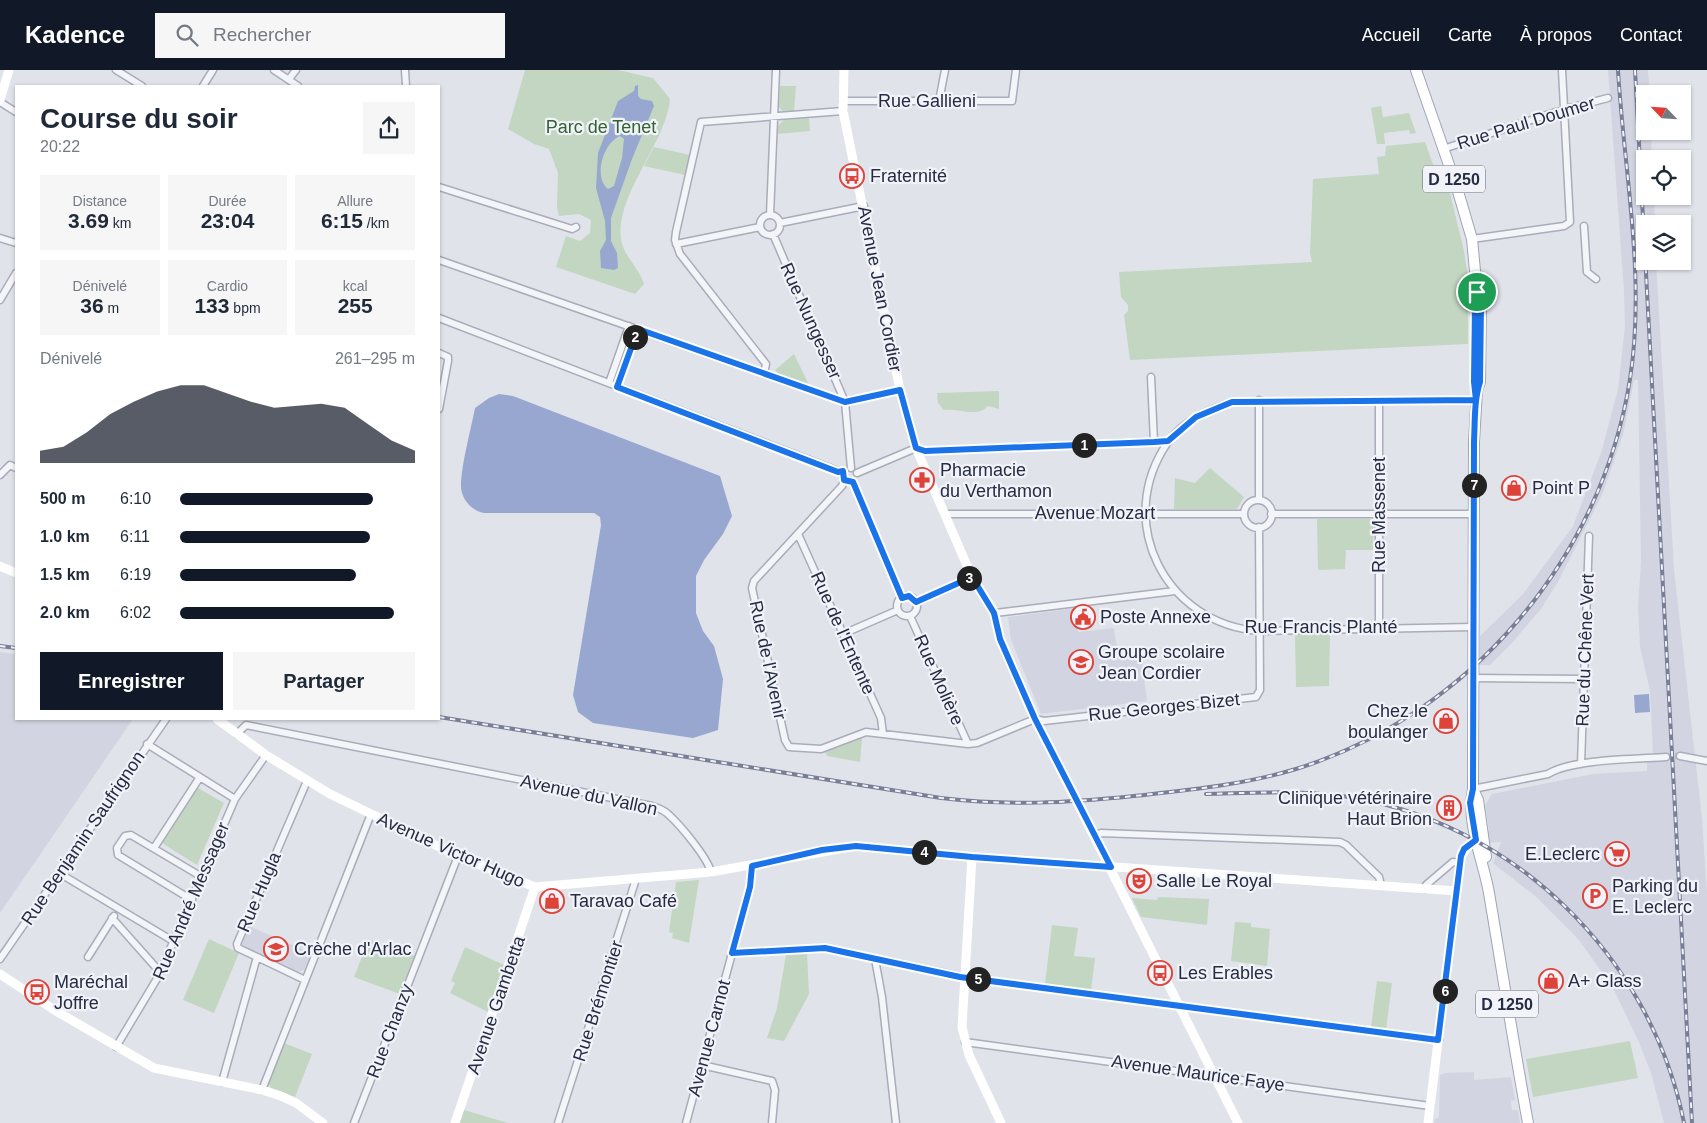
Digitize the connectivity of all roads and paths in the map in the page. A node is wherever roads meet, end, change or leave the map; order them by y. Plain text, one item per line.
1 (9, 70) edge
2 (116, 70) edge
3 (213, 70) edge
4 (274, 70) edge
5 (296, 70) edge
6 (405, 70) edge
7 (776, 70) edge
8 (844, 70) edge
9 (945, 70) edge
10 (1016, 70) edge
11 (1416, 70) edge
12 (1562, 70) edge
13 (289, 79) junction
14 (140, 85) edge
15 (204, 85) edge
16 (297, 85) edge
17 (406, 85) edge
18 (1608, 98) dead end
19 (0, 101) edge
20 (940, 101) junction
21 (843, 106) junction
22 (1565, 109) junction
23 (15, 111) edge
24 (774, 117) junction
25 (1443, 149) junction
26 (440, 187) edge
27 (864, 206) junction
28 (770, 215) junction
29 (780, 223) junction
30 (1584, 226) dead end
31 (576, 227) dead end
32 (760, 227) junction
33 (773, 234) junction
34 (0, 238) edge
35 (1472, 239) junction
36 (15, 243) edge
37 (676, 244) junction
38 (440, 260) edge
39 (15, 276) edge
40 (1596, 279) dead end
41 (0, 300) edge
42 (440, 318) edge
43 (629, 326) junction
44 (638, 329) junction
45 (440, 353) edge
46 (764, 374) junction
47 (1151, 377) dead end
48 (609, 383) junction
49 (617, 387) junction
50 (900, 390) junction
51 (1477, 395) junction
52 (1260, 400) junction
53 (1379, 401) junction
54 (845, 402) junction
55 (440, 404) edge
56 (1168, 441) junction
57 (1154, 442) junction
58 (916, 448) junction
59 (15, 468) edge
60 (851, 468) junction
61 (843, 471) junction
62 (857, 473) junction
63 (0, 476) edge
64 (844, 480) junction
65 (853, 482) junction
66 (1259, 500) junction
67 (1145, 513) junction
68 (946, 514) junction
69 (1244, 514) junction
70 (1272, 514) junction
71 (1379, 514) junction
72 (1473, 514) junction
73 (1259, 527) junction
74 (798, 534) junction
75 (1589, 536) dead end
76 (0, 566) edge
77 (15, 573) edge
78 (972, 577) junction
79 (1175, 590) junction
80 (902, 598) junction
81 (916, 602) junction
82 (898, 610) junction
83 (994, 613) junction
84 (910, 616) junction
85 (1472, 627) junction
86 (1378, 628) junction
87 (1259, 631) junction
88 (843, 634) junction
89 (1472, 678) junction
90 (1585, 679) junction
91 (1035, 719) junction
92 (165, 720) edge
93 (218, 720) edge
94 (237, 734) junction
95 (883, 734) junction
96 (147, 744) junction
97 (968, 744) junction
98 (266, 755) junction
99 (1680, 756) tunnel mouth
100 (1666, 757) tunnel mouth
101 (1707, 761) edge
102 (1581, 764) junction
103 (200, 777) junction
104 (307, 780) junction
105 (1473, 789) junction
106 (235, 799) junction
107 (371, 814) junction
108 (1095, 836) junction
109 (1480, 839) junction
110 (154, 848) junction
111 (458, 856) junction
112 (972, 857) junction
113 (1460, 863) junction
114 (752, 866) junction
115 (1111, 867) junction
116 (711, 872) junction
117 (59, 874) junction
118 (202, 877) junction
119 (636, 879) junction
120 (1381, 885) junction
121 (535, 887) junction
122 (1425, 889) junction
123 (1457, 891) junction
124 (192, 900) junction
125 (118, 910) junction
126 (112, 918) junction
127 (173, 941) junction
128 (732, 953) junction
129 (88, 957) dead end
130 (257, 957) junction
131 (0, 959) edge
132 (875, 959) junction
133 (160, 972) junction
134 (0, 974) edge
135 (964, 977) junction
136 (305, 980) junction
137 (1181, 1006) junction
138 (1438, 1040) junction
139 (965, 1042) junction
140 (116, 1047) junction
141 (702, 1065) junction
142 (1215, 1076) junction
143 (222, 1082) junction
144 (262, 1090) junction
145 (1430, 1106) junction
146 (323, 1123) edge
147 (354, 1123) edge
148 (455, 1123) edge
149 (558, 1123) edge
150 (686, 1123) edge
151 (772, 1123) edge
152 (896, 1123) edge
153 (1002, 1123) edge
154 (1238, 1123) edge
155 (1428, 1123) edge
156 (1528, 1123) edge

1 - 19 street
2 - 14 street
3 - 15 street
4 - 13 street
5 - 13 street
6 - 17 street
7 - 24 street
8 - 21 street, Avenue Jean Cordier
9 - 20 street
10 - 20 street, Rue Gallieni
11 - 25 main road, D 1250
12 - 22 street
13 - 16 street
18 - 22 street, Rue Paul Doumer
19 - 23 street
20 - 21 street, Rue Gallieni
21 - 24 street, Rue Gallieni
21 - 27 street, Avenue Jean Cordier
22 - 25 street, Rue Paul Doumer
22 - 35 street
24 - 28 street
24 - 37 street, Rue Gallieni
25 - 35 main road, D 1250
26 - 31 street
27 - 29 street
27 - 50 street, Avenue Jean Cordier
28 - 29 street
28 - 32 street
29 - 33 street
30 - 40 street
32 - 33 street
32 - 37 street
33 - 54 street, Rue Nungesser
34 - 36 street
35 - 51 main road, D 1250
37 - 46 street
38 - 43 street
39 - 41 street
42 - 48 street
43 - 44 street
43 - 48 street
44 - 46 street
44 - 49 street
45 - 55 street
46 - 54 street
47 - 57 street
48 - 49 street
49 - 61 street
50 - 54 street
50 - 58 street, Avenue Jean Cordier
51 - 53 street
51 - 72 main road, D 1250
52 - 53 street
52 - 56 street
52 - 66 street
53 - 71 street, Rue Massenet
54 - 60 street, Rue Nungesser
56 - 57 street
56 - 67 street, Rue Francis Planté
57 - 58 street
58 - 62 street
58 - 68 street, Avenue Jean Cordier
59 - 63 street
60 - 61 street
60 - 62 street
61 - 64 street
62 - 65 street
64 - 65 street
64 - 74 street, Rue de l'Avenir
65 - 80 street
66 - 69 street
66 - 70 street
67 - 68 street, Avenue Mozart
67 - 69 street, Avenue Mozart
67 - 79 street, Rue Francis Planté
68 - 78 street, Avenue Jean Cordier
69 - 73 street
70 - 71 street
70 - 73 street
71 - 72 street
71 - 86 street, Rue Massenet
72 - 85 main road, D 1250
73 - 87 street
74 - 88 street, Rue de l'Entente
74 - 95 street, Rue de l'Avenir
75 - 90 street, Rue du Chêne Vert
76 - 77 street
78 - 81 street
78 - 83 street, Avenue Jean Cordier
79 - 83 street
79 - 87 street, Rue Francis Planté
80 - 81 street
80 - 82 street
81 - 84 street
82 - 84 street
82 - 88 street
83 - 91 street, Avenue Jean Cordier
84 - 97 street, Rue Molière
85 - 86 street, Rue Francis Planté
85 - 89 main road, D 1250
86 - 87 street, Rue Francis Planté
87 - 91 street, Rue Georges Bizet
88 - 95 street, Rue de l'Entente
89 - 90 street
89 - 105 main road, D 1250
90 - 102 street, Rue du Chêne Vert
91 - 97 street
91 - 108 street, Avenue Jean Cordier
92 - 96 street, Rue Benjamin Saufrignon
93 - 94 street, Avenue Victor Hugo
94 - 98 street, Avenue Victor Hugo
94 - 116 street, Avenue du Vallon
95 - 97 street
96 - 103 street
96 - 117 street, Rue Benjamin Saufrignon
98 - 104 street, Avenue Victor Hugo
98 - 106 street, Rue André Messager
99 - 101 street
100 - 102 street
102 - 105 street
103 - 106 street
103 - 110 street
104 - 107 street, Avenue Victor Hugo
104 - 130 street, Rue Hugla
105 - 109 main road, D 1250
106 - 118 street, Rue André Messager
107 - 111 street, Avenue Victor Hugo
107 - 136 street
108 - 115 street, Avenue Jean Cordier
108 - 120 street
109 - 113 street
109 - 156 main road, D 1250
110 - 118 street
110 - 124 street
111 - 121 street, Avenue Victor Hugo
111 - 147 street, Rue Chanzy
112 - 114 street
112 - 115 street
112 - 135 street
113 - 122 street
113 - 123 street
114 - 116 street
114 - 128 street, Avenue Carnot
115 - 120 street
115 - 137 street, Avenue Jean Cordier
116 - 119 street, Avenue Victor Hugo
117 - 125 street
117 - 131 street, Rue Benjamin Saufrignon
118 - 124 street, Rue André Messager
119 - 121 street, Avenue Victor Hugo
119 - 149 street, Rue Brémontier
120 - 122 street
121 - 148 street, Avenue Gambetta
122 - 123 street
123 - 138 street
124 - 127 street, Rue André Messager
125 - 126 street
125 - 127 street
126 - 129 street
126 - 133 street
127 - 133 street, Rue André Messager
128 - 132 street
128 - 141 street, Avenue Carnot
130 - 136 street
130 - 143 street, Rue Hugla
132 - 135 street
132 - 152 street
133 - 140 street, Rue André Messager
134 - 140 street
135 - 137 street
135 - 139 street
136 - 144 street
137 - 138 street
137 - 142 street, Avenue Jean Cordier
138 - 145 street
139 - 142 street, Avenue Maurice Faye
139 - 153 street
140 - 143 street
141 - 150 street, Avenue Carnot
141 - 151 street
142 - 145 street, Avenue Maurice Faye
142 - 154 street, Avenue Jean Cordier
143 - 144 street
144 - 146 street
145 - 155 street

